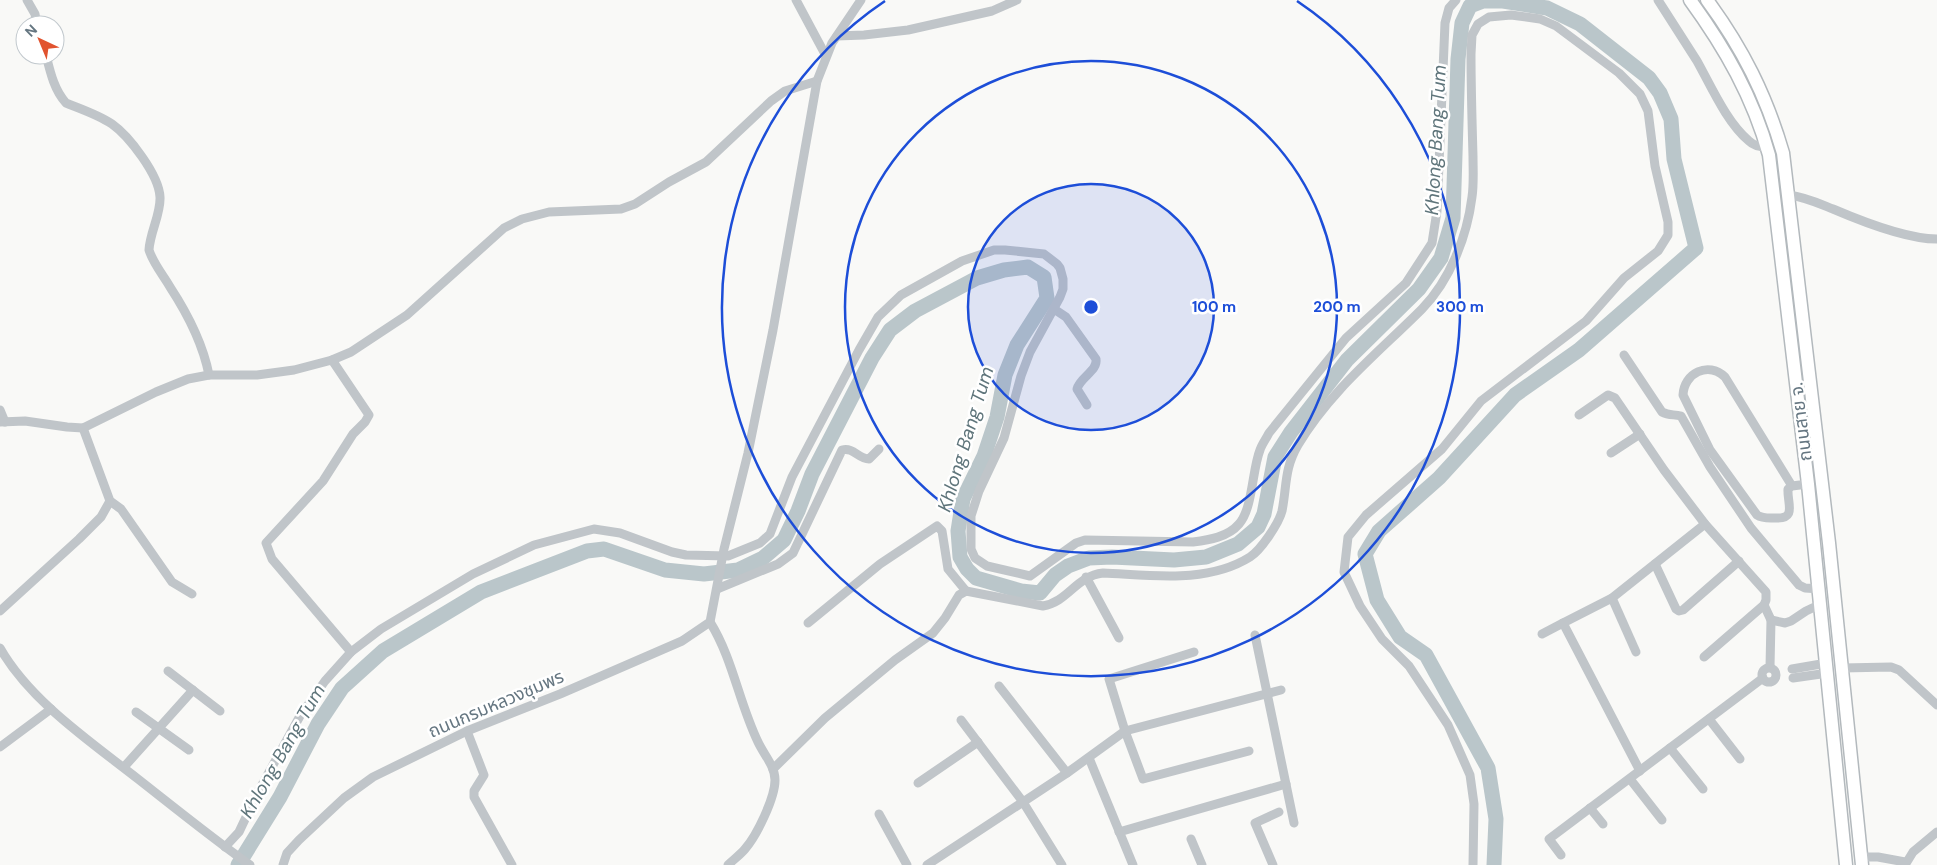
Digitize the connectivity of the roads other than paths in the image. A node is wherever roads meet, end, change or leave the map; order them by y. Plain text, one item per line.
1 (27, 0) edge
2 (796, 0) edge
3 (861, 0) edge
4 (1017, 0) edge
5 (1456, 0) edge
6 (1658, 0) edge
7 (1690, 0) edge
8 (1707, 0) edge
9 (35, 15) edge
10 (836, 36) junction
11 (826, 56) junction
12 (49, 65) edge
13 (816, 81) junction
14 (1766, 148) junction
15 (1788, 195) junction
16 (1937, 239) edge
17 (1054, 309) junction
18 (1624, 355) dead end
19 (332, 360) junction
20 (209, 375) junction
21 (1087, 405) dead end
22 (0, 410) edge
23 (1579, 415) dead end
24 (2, 422) edge
25 (83, 428) junction
26 (1640, 434) junction
27 (879, 449) dead end
28 (1610, 454) dead end
29 (1808, 484) junction
30 (1792, 486) junction
31 (110, 501) junction
32 (1706, 524) junction
33 (721, 561) junction
34 (1739, 561) junction
35 (1655, 564) junction
36 (1086, 577) junction
37 (717, 586) junction
38 (1820, 589) junction
39 (966, 591) junction
40 (192, 594) dead end
41 (1612, 598) junction
42 (1821, 604) junction
43 (1764, 605) junction
44 (0, 611) edge
45 (1771, 620) junction
46 (710, 622) junction
47 (808, 623) dead end
48 (1563, 623) junction
49 (1542, 634) dead end
50 (1255, 635) dead end
51 (1119, 638) dead end
52 (0, 648) edge
53 (351, 652) junction
54 (1194, 652) dead end
55 (1636, 652) dead end
56 (1704, 657) dead end
57 (1827, 668) junction
58 (1842, 668) junction
59 (168, 671) dead end
60 (1784, 673) junction
61 (1763, 678) junction
62 (999, 686) dead end
63 (193, 690) junction
64 (1281, 690) dead end
65 (1267, 694) junction
66 (1937, 705) edge
67 (52, 709) junction
68 (220, 711) dead end
69 (136, 712) dead end
70 (1709, 719) junction
71 (961, 720) dead end
72 (158, 729) junction
73 (467, 731) junction
74 (1125, 731) junction
75 (978, 742) junction
76 (0, 748) edge
77 (1670, 748) junction
78 (189, 750) dead end
79 (1249, 751) dead end
80 (1089, 758) junction
81 (1740, 759) dead end
82 (124, 767) junction
83 (774, 770) junction
84 (1640, 771) junction
85 (1067, 773) junction
86 (1630, 779) junction
87 (918, 783) dead end
88 (1286, 784) junction
89 (1703, 788) dead end
90 (1023, 802) junction
91 (1590, 808) junction
92 (1280, 812) dead end
93 (879, 814) dead end
94 (1662, 820) dead end
95 (1294, 823) dead end
96 (1603, 824) dead end
97 (1119, 832) junction
98 (1937, 832) edge
99 (1191, 838) dead end
100 (227, 848) junction
101 (1561, 855) dead end
102 (1861, 861) edge
103 (1905, 864) edge
104 (250, 865) edge
105 (283, 865) edge
106 (512, 865) edge
107 (728, 865) edge
108 (907, 865) edge
109 (927, 865) edge
110 (1062, 865) edge
111 (1133, 865) edge
112 (1202, 865) edge
113 (1273, 865) edge
114 (1473, 865) edge
115 (1846, 865) edge

1 - 9 street
2 - 11 street
3 - 10 street
4 - 10 street
5 - 17 street
6 - 14 street
7 - 14 main road, ถนนสาย จ.
8 - 15 main road, ถนนสาย จ.
10 - 11 street
11 - 13 street
12 - 20 street
13 - 19 street
13 - 33 street
14 - 29 main road, ถนนสาย จ.
15 - 16 street
15 - 58 main road, ถนนสาย จ.
17 - 21 street
17 - 33 street
18 - 38 street
19 - 20 street
19 - 53 street
20 - 25 street
22 - 24 street
23 - 26 street
24 - 25 street
25 - 31 street
26 - 28 street
26 - 32 street
27 - 37 street
29 - 30 street
29 - 38 main road, ถนนสาย จ.
30 - 30 street
31 - 40 street
31 - 44 street
32 - 34 street
32 - 35 street
33 - 37 street
33 - 53 street
34 - 35 street
34 - 43 street
35 - 41 street
36 - 39 street
36 - 51 street
36 - 114 street
37 - 46 street
38 - 42 main road, ถนนสาย จ.
39 - 47 street
39 - 83 street
41 - 48 street
41 - 55 street
42 - 45 street
42 - 57 main road, ถนนสาย จ.
43 - 45 street
43 - 56 street
45 - 60 street
46 - 73 street, ถนนกรมหลวงชุมพร
46 - 83 street
48 - 49 street
48 - 84 street
50 - 65 street
52 - 67 street
53 - 100 street
54 - 74 street
57 - 60 street
57 - 115 main road, ถนนสาย จ.
58 - 66 street
58 - 102 main road, ถนนสาย จ.
59 - 63 street
60 - 61 street
60 - 61 street
61 - 70 street
62 - 85 street
63 - 68 street
63 - 72 street
64 - 65 street
65 - 74 street
65 - 88 street
67 - 76 street
67 - 82 street
69 - 72 street
70 - 77 street
70 - 81 street
71 - 75 street
72 - 78 street
72 - 82 street
73 - 105 street, ถนนกรมหลวงชุมพร
73 - 106 street
74 - 79 street
74 - 80 street
75 - 87 street
75 - 90 street
77 - 84 street
77 - 89 street
80 - 85 street
80 - 97 street
82 - 100 street
83 - 107 street
84 - 86 street
85 - 90 street
86 - 91 street
86 - 94 street
88 - 95 street
88 - 97 street
90 - 109 street
90 - 110 street
91 - 96 street
91 - 101 street
92 - 113 street
93 - 108 street
97 - 111 street
98 - 103 street
99 - 112 street
100 - 104 street
102 - 103 street

